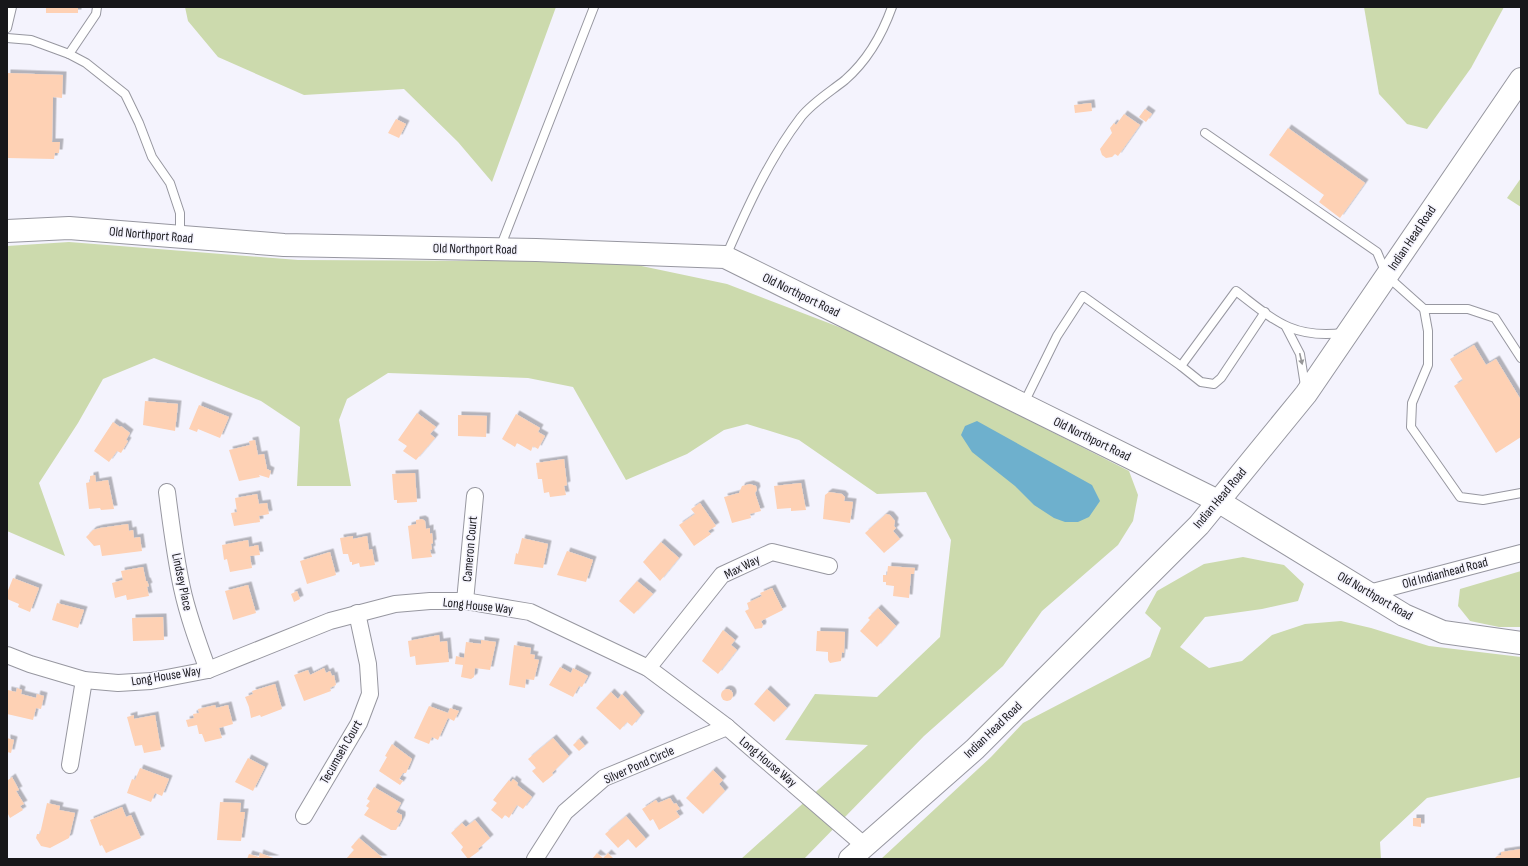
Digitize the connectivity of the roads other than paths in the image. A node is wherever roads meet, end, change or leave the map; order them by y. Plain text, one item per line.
1 (12, 7) edge
2 (97, 7) edge
3 (594, 7) edge
4 (892, 7) edge
5 (7, 28) edge
6 (7, 38) edge
7 (69, 54) junction
8 (1521, 79) edge
9 (1205, 133) dead end
10 (7, 231) edge
11 (180, 237) junction
12 (500, 249) junction
13 (725, 257) junction
14 (1387, 276) junction
15 (1424, 309) junction
16 (1265, 312) junction
17 (1286, 327) junction
18 (1348, 332) junction
19 (1521, 358) edge
20 (1181, 366) junction
21 (1306, 394) junction
22 (1023, 405) junction
23 (167, 492) dead end
24 (1521, 493) edge
25 (475, 496) dead end
26 (1218, 501) junction
27 (1521, 553) edge
28 (829, 566) dead end
29 (1369, 593) junction
30 (465, 601) junction
31 (357, 613) junction
32 (1521, 643) edge
33 (7, 655) edge
34 (648, 668) junction
35 (208, 670) junction
36 (84, 680) junction
37 (727, 727) junction
38 (70, 765) dead end
39 (304, 816) dead end
40 (858, 852) edge
41 (535, 859) edge

1 - 5 lane
2 - 7 lane
3 - 12 lane
4 - 13 lane
6 - 7 lane
7 - 11 lane
8 - 14 main road, Indian Head Road
9 - 14 lane
10 - 11 main road, Old Northport Road
11 - 12 main road, Old Northport Road
12 - 13 main road, Old Northport Road
13 - 22 main road, Old Northport Road
14 - 15 lane
14 - 18 main road, Indian Head Road
15 - 19 lane
15 - 24 lane
16 - 17 lane
16 - 20 lane
16 - 20 lane
17 - 18 lane
17 -> 21 lane
18 - 21 main road, Indian Head Road
20 - 22 lane
21 - 26 main road, Indian Head Road
22 - 26 main road, Old Northport Road
23 - 35 street, Lindsey Place
25 - 30 street, Cameron Court
26 - 29 main road, Old Northport Road
26 - 40 main road, Indian Head Road
27 - 29 street, Old Indianhead Road
28 - 34 street, Max Way
29 - 32 main road, Old Northport Road
30 - 31 street, Long House Way
30 - 34 street, Long House Way
31 - 35 street, Long House Way
31 - 39 street, Tecumseh Court
33 - 36 street, Long House Way
34 - 37 street, Long House Way
35 - 36 street, Long House Way
36 - 38 street
37 - 40 street, Long House Way
37 - 41 street, Silver Pond Circle

